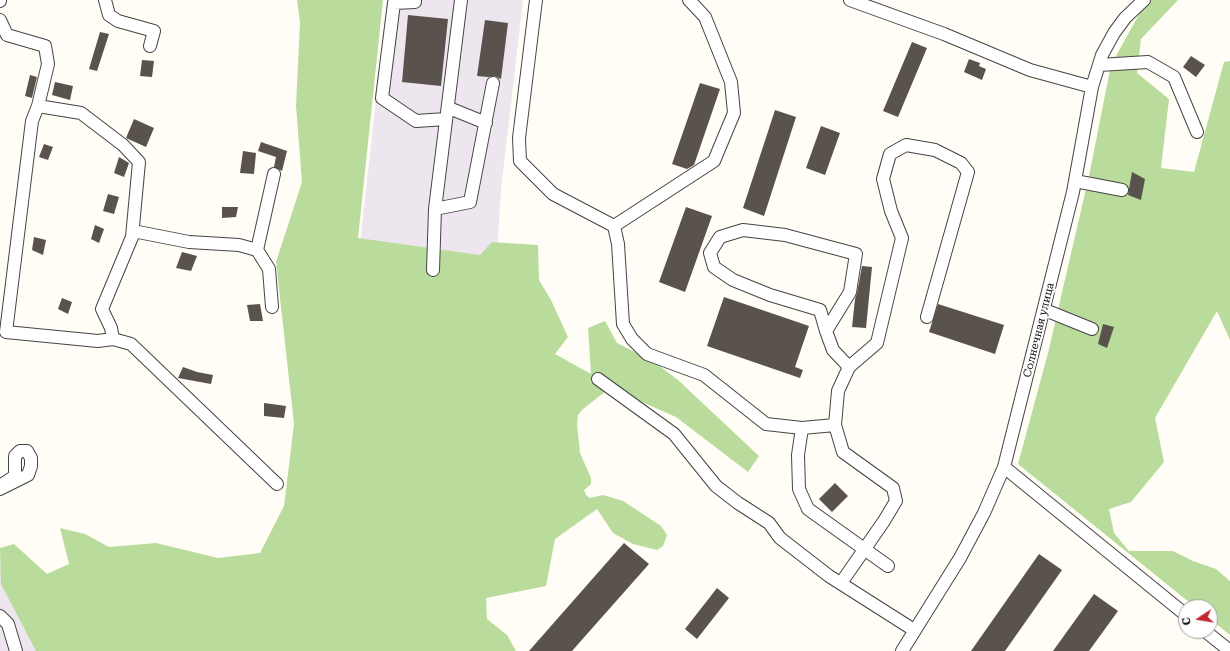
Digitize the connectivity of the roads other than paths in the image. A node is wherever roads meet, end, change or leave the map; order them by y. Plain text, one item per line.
1 (105, 0) edge
2 (416, 0) edge
3 (461, 0) edge
4 (536, 0) edge
5 (688, 0) edge
6 (850, 0) edge
7 (1144, 0) edge
8 (0, 20) edge
9 (150, 46) dead end
10 (1099, 65) junction
11 (493, 83) dead end
12 (1092, 87) junction
13 (38, 106) junction
14 (447, 114) junction
15 (486, 123) junction
16 (1196, 132) dead end
17 (274, 174) dead end
18 (1075, 181) junction
19 (1122, 190) dead end
20 (435, 209) junction
21 (614, 226) junction
22 (133, 232) junction
23 (257, 250) junction
24 (433, 270) dead end
25 (272, 307) dead end
26 (1045, 310) junction
27 (927, 317) dead end
28 (1092, 330) dead end
29 (826, 331) junction
30 (113, 339) junction
31 (849, 367) junction
32 (598, 379) dead end
33 (835, 426) junction
34 (802, 428) junction
35 (1004, 466) junction
36 (276, 484) dead end
37 (865, 549) junction
38 (888, 566) dead end
39 (841, 583) junction
40 (1178, 608) edge
41 (0, 616) edge
42 (914, 630) junction
43 (1215, 639) edge
44 (16, 651) edge
45 (902, 651) edge
46 (1230, 651) edge

1 - 9 street
2 - 14 street
3 - 14 street
4 - 21 street
5 - 21 street
6 - 12 street
7 - 10 street, Солнечная улица
8 - 13 street
10 - 12 street, Солнечная улица
10 - 16 street
11 - 15 street
12 - 18 street, Солнечная улица
13 - 22 street
13 - 30 street
14 - 15 street
14 - 20 street
15 - 20 street
17 - 23 street
18 - 19 street
18 - 26 street, Солнечная улица
20 - 24 street
21 - 34 street
22 - 23 street
22 - 30 street
23 - 25 street
26 - 28 street
26 - 35 street, Солнечная улица
27 - 31 street
29 - 29 street
29 - 31 street
30 - 36 street
31 - 33 street
32 - 39 street
33 - 34 street
33 - 37 street
34 - 37 street
35 - 40 street
35 - 42 street, Солнечная улица
37 - 38 street
37 - 39 street
39 - 42 street
41 - 44 street
42 - 45 street, Солнечная улица
43 - 46 street

